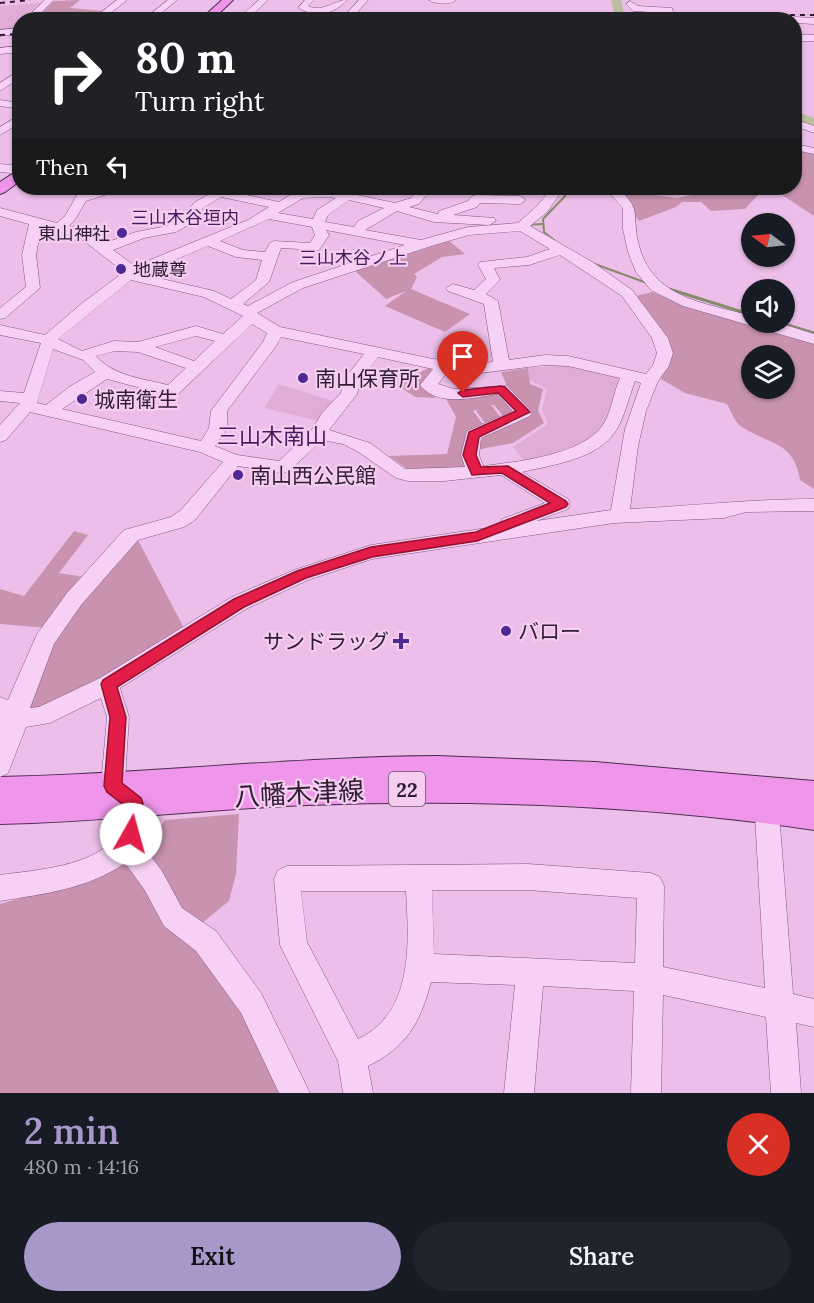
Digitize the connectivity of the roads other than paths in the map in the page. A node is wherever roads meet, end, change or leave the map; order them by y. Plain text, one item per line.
1 (50, 0) edge
2 (123, 0) edge
3 (173, 0) edge
4 (228, 0) edge
5 (264, 0) edge
6 (364, 0) edge
7 (433, 0) edge
8 (311, 1) edge
9 (452, 1) edge
10 (341, 2) edge
11 (606, 3) dead end
12 (628, 3) edge
13 (37, 12) edge
14 (106, 12) edge
15 (157, 12) edge
16 (213, 12) edge
17 (251, 12) edge
18 (353, 12) edge
19 (468, 12) edge
20 (669, 12) edge
21 (12, 178) edge
22 (0, 189) edge
23 (91, 195) edge
24 (213, 195) edge
25 (248, 195) edge
26 (298, 195) edge
27 (420, 195) edge
28 (513, 195) edge
29 (522, 195) edge
30 (553, 195) edge
31 (619, 195) edge
32 (347, 196) joint
33 (281, 206) junction
34 (397, 206) junction
35 (0, 212) edge
36 (269, 214) junction
37 (441, 218) junction
38 (481, 220) junction
39 (36, 222) junction
40 (317, 225) junction
41 (60, 226) junction
42 (518, 227) junction
43 (356, 233) junction
44 (207, 241) junction
45 (399, 241) junction
46 (423, 244) junction
47 (102, 249) junction
48 (560, 250) junction
49 (270, 257) junction
50 (351, 262) dead end
51 (133, 272) junction
52 (654, 286) junction
53 (453, 288) dead end
54 (627, 293) junction
55 (476, 296) junction
56 (232, 305) junction
57 (3, 311) edge
58 (250, 314) junction
59 (741, 318) edge
60 (0, 330) edge
61 (275, 331) junction
62 (794, 333) edge
63 (814, 339) edge
64 (50, 340) junction
65 (227, 340) junction
66 (139, 347) junction
67 (375, 351) junction
68 (87, 355) junction
69 (454, 365) junction
70 (502, 366) junction
71 (197, 367) junction
72 (106, 372) junction
73 (630, 375) junction
74 (650, 380) junction
75 (0, 396) edge
76 (28, 403) junction
77 (48, 412) junction
78 (318, 434) junction
79 (0, 436) edge
80 (205, 448) junction
81 (234, 460) junction
82 (504, 469) junction
83 (476, 472) junction
84 (814, 505) edge
85 (620, 516) junction
86 (477, 537) junction
87 (108, 684) junction
88 (9, 712) edge
89 (1, 762) edge
90 (0, 790) edge
91 (124, 795) junction
92 (814, 795) edge
93 (766, 799) junction
94 (0, 810) edge
95 (814, 816) edge
96 (126, 844) junction
97 (418, 877) junction
98 (0, 888) edge
99 (418, 968) junction
100 (530, 971) junction
101 (650, 978) junction
102 (780, 1006) junction
103 (814, 1013) edge
104 (352, 1058) junction
105 (295, 1093) edge
106 (358, 1093) edge
107 (519, 1093) edge
108 (646, 1093) edge
109 (786, 1093) edge

1 - 13 street
2 - 14 street
3 - 15 street
4 - 16 main road
5 - 17 street
6 - 18 street
7 - 9 street
8 - 10 street
8 - 10 street
11 - 19 street
12 - 20 street
21 - 22 main road
23 - 41 street
24 - 47 street
25 - 33 street
26 - 33 street
27 - 34 street
28 - 37 street
29 - 38 street
30 - 42 street
31 - 52 street
32 - 34 street
32 - 40 street
33 - 36 street
34 - 37 street
34 - 43 street
35 - 39 street
36 - 40 street
36 - 44 street
37 - 38 street
38 - 42 street
39 - 41 street
39 - 57 street
40 - 43 street
40 - 49 street
41 - 47 street
42 - 46 street
42 - 48 street
43 - 45 street
44 - 49 street
44 - 51 street
45 - 46 street
45 - 50 street
46 - 58 street
47 - 51 street
48 - 54 street
48 - 55 street
49 - 56 street
51 - 56 street
51 - 64 street
52 - 54 street
52 - 59 street
53 - 55 street
54 - 74 street
55 - 70 street
56 - 58 street
58 - 61 street
58 - 65 street
60 - 64 street
61 - 67 street
61 - 80 street
62 - 63 street
64 - 68 street
64 - 76 street
65 - 66 street
65 - 71 street
66 - 68 street
66 - 71 street
67 - 69 street
67 - 78 street
68 - 72 street
69 - 70 street
69 - 83 street
70 - 73 street
71 - 72 street
72 - 77 street
73 - 74 street
73 - 82 street
74 - 85 street
75 - 76 street
76 - 77 street
76 - 79 street
77 - 80 street
78 - 81 street
78 - 83 street
80 - 81 street
81 - 88 street
82 - 83 street
82 - 86 street
84 - 85 street
85 - 86 street
86 - 87 street
87 - 88 street
87 - 91 street
88 - 89 street
90 - 91 main road, 八幡木津線 / 22
91 - 93 main road, 八幡木津線 / 22
91 - 94 main road, 八幡木津線 / 22
91 - 96 street
92 - 93 main road, 八幡木津線 / 22
93 - 95 main road, 八幡木津線 / 22
93 - 102 street
96 - 98 street
96 - 105 street
97 - 99 street
97 - 101 street
97 - 104 street
99 - 100 street
99 - 104 street
100 - 101 street
100 - 107 street
101 - 102 street
101 - 108 street
102 - 103 street
102 - 109 street
104 - 106 street

